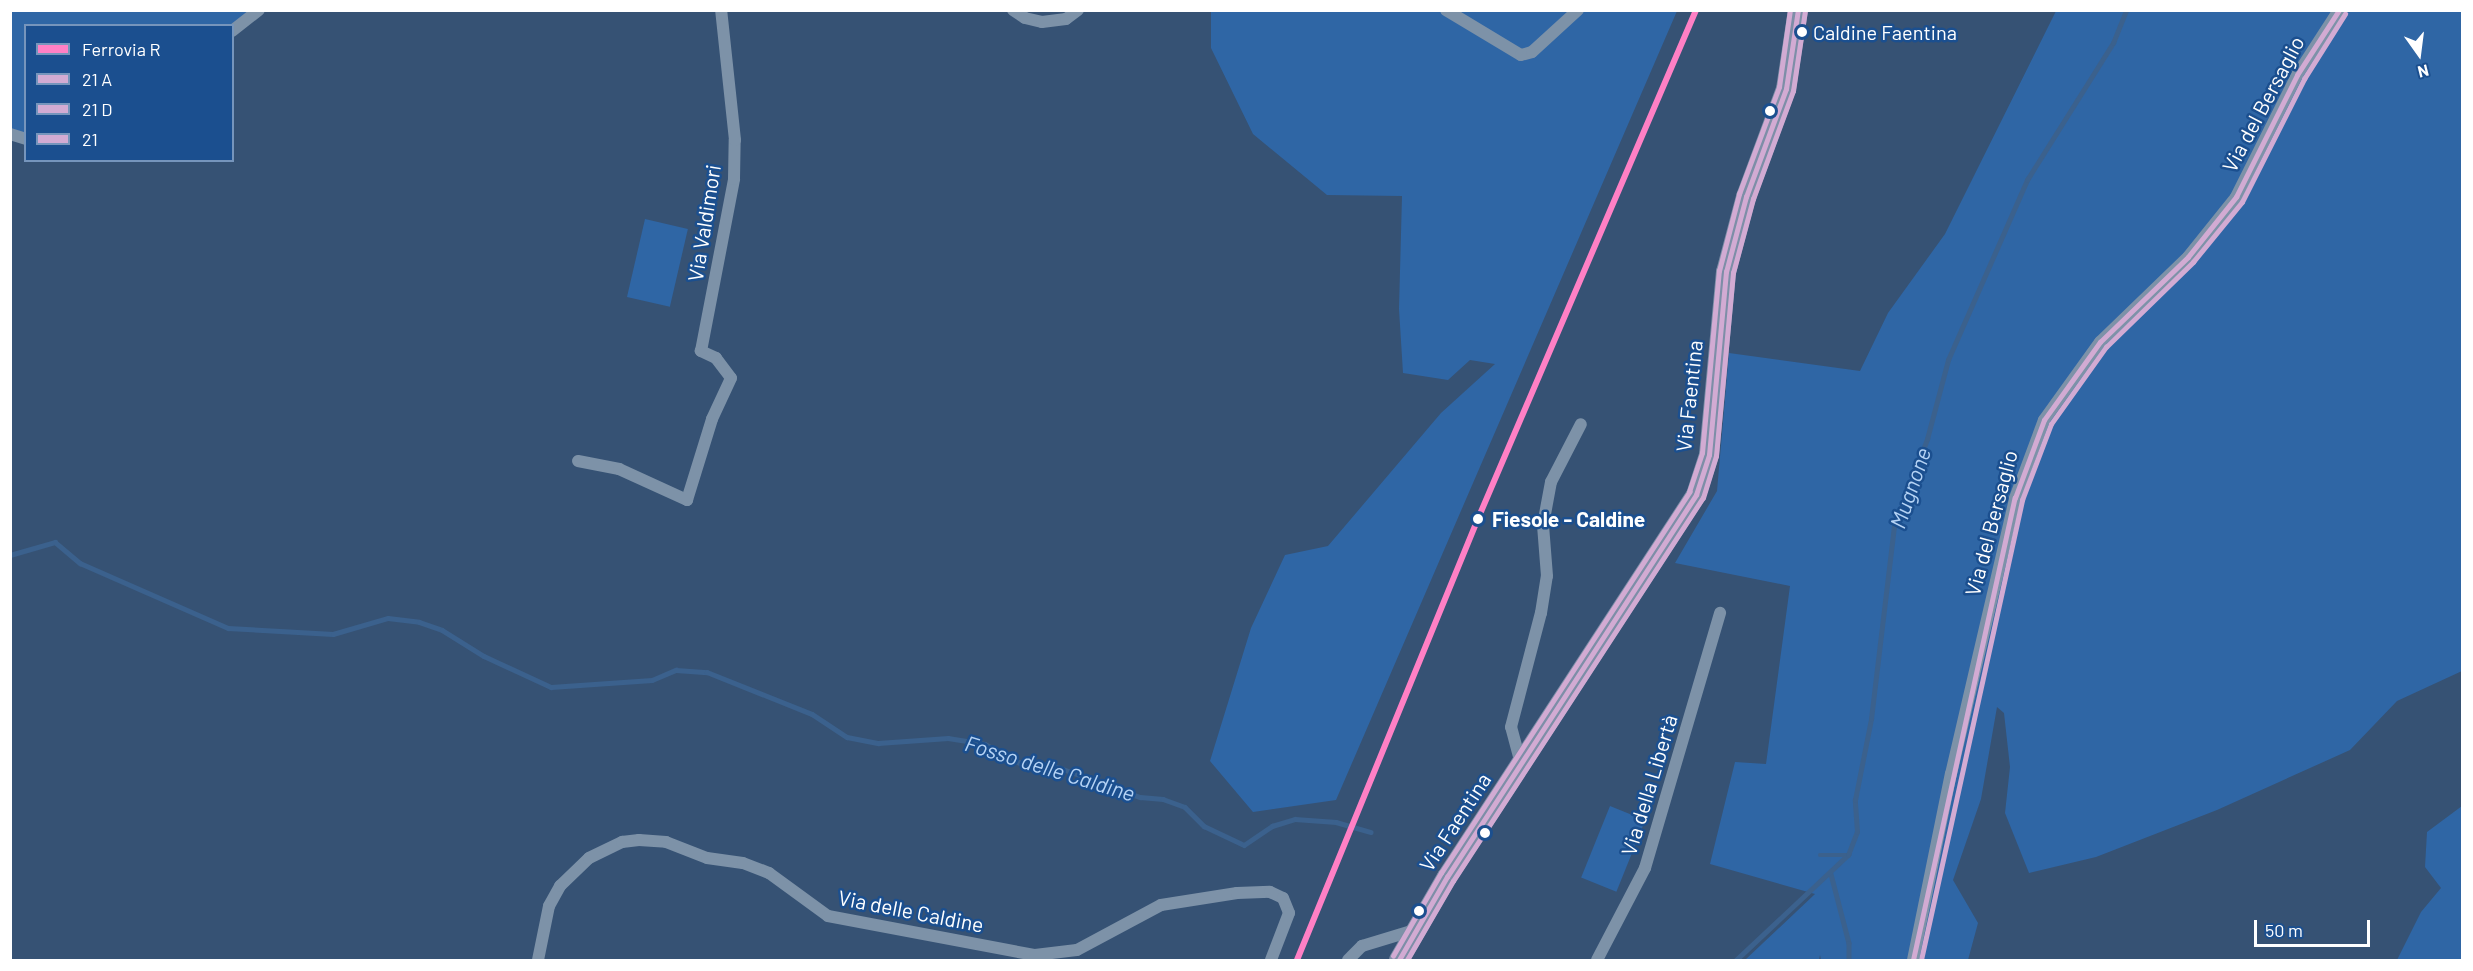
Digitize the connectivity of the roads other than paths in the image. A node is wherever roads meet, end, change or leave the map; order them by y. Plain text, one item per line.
1 (259, 10) edge
2 (721, 10) edge
3 (1013, 10) edge
4 (1078, 10) edge
5 (1446, 10) edge
6 (1578, 10) edge
7 (1798, 10) edge
8 (2339, 10) edge
9 (234, 29) edge
10 (1581, 424) dead end
11 (578, 461) dead end
12 (1720, 613) dead end
13 (1521, 764) junction
14 (1415, 930) junction
15 (538, 960) edge
16 (1271, 960) edge
17 (1348, 960) edge
18 (1399, 960) edge
19 (1597, 960) edge
20 (1913, 960) edge

1 - 9 street
2 - 11 street, Via Valdimori
3 - 4 street
5 - 6 street
7 - 13 main road, Via Faentina
8 - 20 street, Via del Bersaglio
10 - 13 street
12 - 19 street, Via della Libertà
13 - 14 main road, Via Faentina
14 - 17 street
14 - 18 main road, Via Faentina
15 - 16 street, Via delle Caldine

